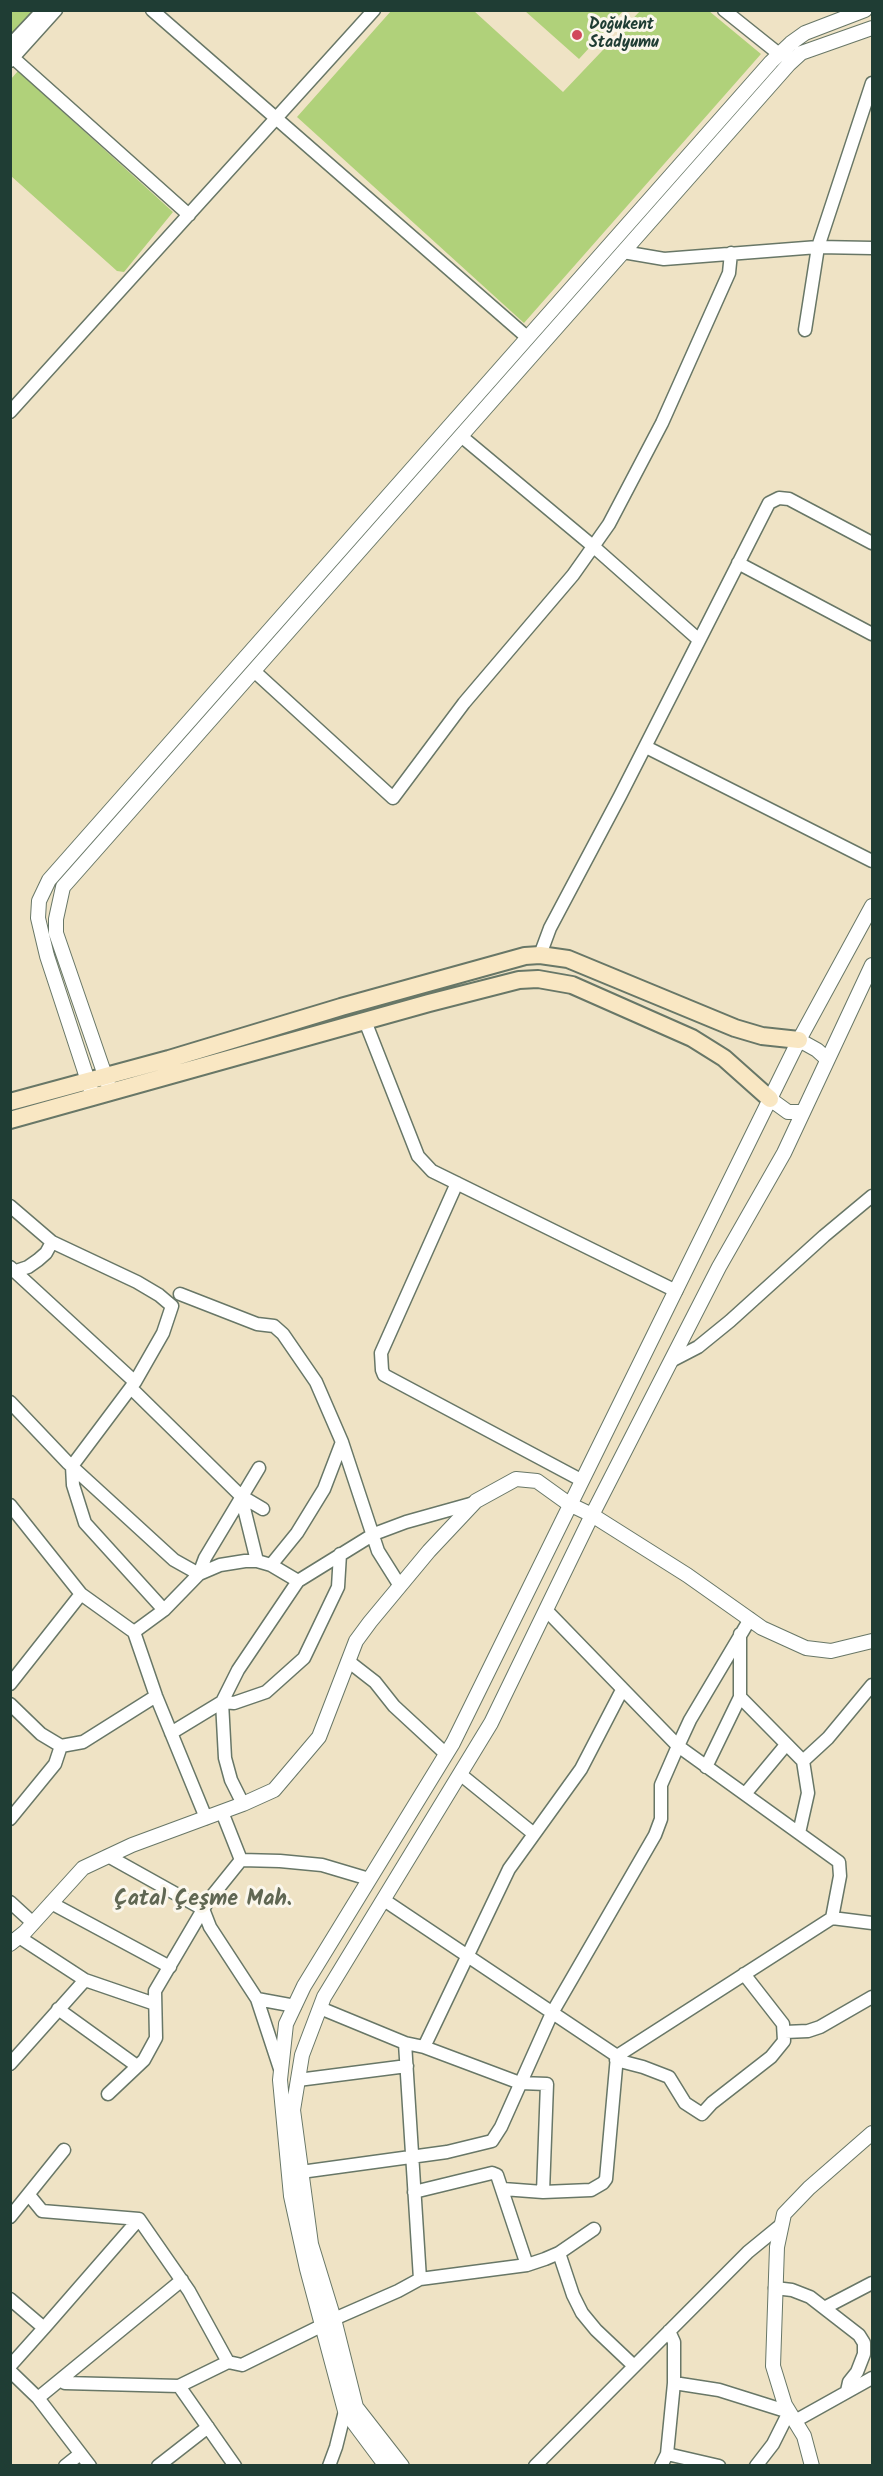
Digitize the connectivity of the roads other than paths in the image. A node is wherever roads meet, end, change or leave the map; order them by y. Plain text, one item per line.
1 (43, 10) edge
2 (56, 10) edge
3 (152, 10) edge
4 (374, 10) edge
5 (724, 10) edge
6 (865, 10) edge
7 (873, 28) edge
8 (779, 54) junction
9 (11, 55) edge
10 (873, 83) edge
11 (277, 118) junction
12 (189, 215) junction
13 (818, 247) junction
14 (873, 248) edge
15 (623, 252) junction
16 (731, 253) junction
17 (805, 330) dead end
18 (528, 338) junction
19 (10, 412) edge
20 (461, 436) junction
21 (873, 543) edge
22 (594, 546) junction
23 (738, 563) junction
24 (873, 634) edge
25 (699, 640) junction
26 (254, 671) junction
27 (646, 747) junction
28 (873, 861) edge
29 (873, 906) edge
30 (540, 955) junction
31 (873, 965) edge
32 (365, 1021) junction
33 (799, 1040) junction
34 (827, 1059) junction
35 (99, 1086) junction
36 (770, 1099) junction
37 (10, 1102) edge
38 (803, 1112) junction
39 (10, 1120) edge
40 (457, 1183) junction
41 (873, 1196) edge
42 (10, 1206) edge
43 (52, 1242) junction
44 (13, 1269) edge
45 (676, 1290) junction
46 (180, 1294) dead end
47 (671, 1361) junction
48 (133, 1385) junction
49 (10, 1402) edge
50 (342, 1442) junction
51 (72, 1466) junction
52 (259, 1468) dead end
53 (581, 1480) junction
54 (241, 1496) junction
55 (474, 1503) junction
56 (569, 1504) junction
57 (10, 1505) edge
58 (263, 1509) dead end
59 (592, 1515) junction
60 (374, 1534) junction
61 (340, 1554) junction
62 (257, 1562) junction
63 (271, 1565) junction
64 (199, 1574) junction
65 (298, 1581) junction
66 (400, 1586) junction
67 (81, 1594) junction
68 (164, 1610) junction
69 (546, 1610) junction
70 (750, 1620) junction
71 (134, 1632) junction
72 (740, 1634) junction
73 (873, 1641) edge
74 (348, 1661) junction
75 (10, 1684) edge
76 (873, 1685) edge
77 (622, 1690) junction
78 (156, 1696) junction
79 (740, 1697) junction
80 (222, 1702) junction
81 (10, 1704) edge
82 (171, 1733) junction
83 (61, 1746) junction
84 (678, 1746) junction
85 (785, 1746) junction
86 (446, 1754) junction
87 (803, 1761) junction
88 (706, 1767) junction
89 (460, 1774) junction
90 (745, 1794) junction
91 (243, 1804) junction
92 (222, 1812) junction
93 (206, 1818) junction
94 (10, 1819) edge
95 (799, 1833) junction
96 (534, 1834) junction
97 (108, 1856) junction
98 (241, 1860) junction
99 (369, 1878) junction
100 (384, 1900) junction
101 (10, 1902) edge
102 (51, 1903) junction
103 (203, 1909) junction
104 (832, 1918) junction
105 (33, 1923) junction
106 (873, 1923) edge
107 (15, 1941) edge
108 (467, 1956) junction
109 (170, 1967) junction
110 (744, 1974) junction
111 (85, 1980) junction
112 (873, 1997) edge
113 (257, 1999) junction
114 (155, 2004) junction
115 (295, 2006) junction
116 (320, 2008) junction
117 (58, 2009) junction
118 (552, 2013) junction
119 (785, 2032) junction
120 (10, 2042) edge
121 (405, 2043) junction
122 (424, 2047) junction
123 (20, 2054) junction
124 (616, 2058) junction
125 (10, 2064) edge
126 (138, 2066) junction
127 (406, 2066) junction
128 (280, 2069) junction
129 (298, 2080) junction
130 (520, 2083) junction
131 (108, 2094) dead end
132 (873, 2133) edge
133 (64, 2150) dead end
134 (412, 2157) junction
135 (301, 2172) junction
136 (503, 2189) junction
137 (414, 2192) junction
138 (543, 2192) junction
139 (29, 2195) junction
140 (10, 2217) edge
141 (139, 2218) junction
142 (781, 2225) junction
143 (594, 2229) dead end
144 (559, 2253) junction
145 (527, 2265) junction
146 (420, 2279) junction
147 (182, 2280) junction
148 (873, 2283) edge
149 (775, 2288) junction
150 (10, 2299) edge
151 (826, 2307) junction
152 (334, 2319) junction
153 (321, 2326) junction
154 (44, 2328) junction
155 (669, 2331) junction
156 (228, 2362) junction
157 (10, 2366) edge
158 (634, 2366) junction
159 (10, 2371) edge
160 (873, 2378) edge
161 (60, 2380) junction
162 (674, 2383) junction
163 (179, 2385) junction
164 (848, 2391) junction
165 (38, 2398) junction
166 (345, 2411) junction
167 (792, 2416) junction
168 (208, 2427) junction
169 (80, 2454) junction
170 (664, 2460) edge
171 (65, 2466) edge
172 (90, 2466) edge
173 (158, 2466) edge
174 (236, 2466) edge
175 (329, 2466) edge
176 (386, 2466) edge
177 (402, 2466) edge
178 (535, 2466) edge
179 (718, 2466) edge
180 (756, 2466) edge
181 (812, 2466) edge

1 - 9 street
2 - 9 street
3 - 11 street
4 - 11 street
5 - 8 street
6 - 8 street
7 - 15 street
8 - 18 street
9 - 12 street
10 - 13 street
11 - 12 street
11 - 18 street
12 - 19 street
13 - 14 street
13 - 16 street
13 - 17 street
15 - 16 street
15 - 20 street
16 - 22 street
18 - 35 street
20 - 22 street
20 - 26 street
21 - 23 street
22 - 25 street
22 - 26 street
23 - 24 street
23 - 25 street
25 - 27 street
26 - 35 street
27 - 28 street
27 - 30 street
29 - 33 street
30 - 33 main road
30 - 35 main road
31 - 34 street
32 - 35 main road
32 - 36 main road
32 - 40 street
33 - 34 street
33 - 36 street
34 - 38 street
35 - 37 main road
35 - 39 main road
36 - 38 street
36 - 45 street
38 - 47 street
40 - 45 street
40 - 53 street
41 - 47 street
42 - 43 street
43 - 44 street
43 - 48 street
44 - 48 street
45 - 53 street
46 - 50 street
47 - 59 street
48 - 51 street
48 - 54 street
49 - 51 street
50 - 60 street
50 - 63 street
51 - 64 street
51 - 68 street
52 - 54 street
53 - 56 street
54 - 58 street
54 - 62 street
54 - 64 street
55 - 56 street
55 - 60 street
55 - 66 street
56 - 59 street
56 - 86 street
57 - 67 street
59 - 69 street
59 - 70 street
60 - 61 street
60 - 66 street
61 - 65 street
61 - 80 street
62 - 63 street
62 - 64 street
63 - 65 street
64 - 68 street
65 - 80 street
66 - 74 street
67 - 71 street
67 - 75 street
68 - 71 street
69 - 77 street
69 - 89 street
70 - 72 street
70 - 73 street
71 - 78 street
72 - 79 street
72 - 84 street
74 - 86 street
74 - 91 street
76 - 87 street
77 - 84 street
77 - 96 street
78 - 82 street
78 - 83 street
79 - 85 street
79 - 88 street
80 - 82 street
80 - 91 street
81 - 83 street
82 - 93 street
83 - 94 street
84 - 88 street
84 - 118 street
85 - 87 street
85 - 90 street
86 - 99 street
87 - 95 street
88 - 90 street
89 - 96 street
89 - 100 street
90 - 95 street
91 - 92 street
92 - 93 street
92 - 98 street
93 - 97 street
95 - 104 street
96 - 108 street
97 - 102 street
97 - 103 street
98 - 99 street
98 - 103 street
99 - 115 street
100 - 108 street
100 - 116 street
101 - 105 street
102 - 105 street
102 - 109 street
103 - 109 street
103 - 113 street
104 - 106 street
104 - 110 street
105 - 107 street
107 - 111 street
108 - 118 street
108 - 122 street
109 - 114 street
110 - 119 street
110 - 124 street
111 - 114 street
111 - 117 street
112 - 119 street
113 - 115 street
113 - 128 street
114 - 126 street
115 - 128 street
116 - 121 street
116 - 129 street
117 - 123 street
117 - 126 street
118 - 124 street
118 - 130 street
119 - 124 street
120 - 123 street
121 - 122 street
121 - 127 street
122 - 130 street
123 - 125 street
124 - 138 street
126 - 131 street
127 - 129 street
127 - 134 street
128 - 153 street
129 - 135 street
130 - 134 street
130 - 138 street
132 - 142 street
133 - 139 street
134 - 135 street
134 - 137 street
135 - 152 street
136 - 137 street
136 - 138 street
136 - 145 street
137 - 146 street
139 - 140 street
139 - 141 street
141 - 147 street
141 - 154 street
142 - 149 street
142 - 155 street
143 - 144 street
144 - 145 street
144 - 158 street
145 - 146 street
146 - 152 street
147 - 156 street
147 - 161 street
148 - 151 street
149 - 151 street
149 - 167 street
150 - 154 street
151 - 164 street
152 - 177 street
153 - 156 street
153 - 166 street
154 - 157 street
155 - 158 street
155 - 162 street
156 - 163 street
158 - 178 street
159 - 165 street
160 - 164 street
161 - 163 street
161 - 165 street
162 - 167 street
162 - 170 street
163 - 168 street
164 - 167 street
165 - 169 street
166 - 175 street
166 - 176 street
167 - 180 street
167 - 181 street
168 - 173 street
168 - 174 street
169 - 171 street
169 - 172 street
170 - 179 street

